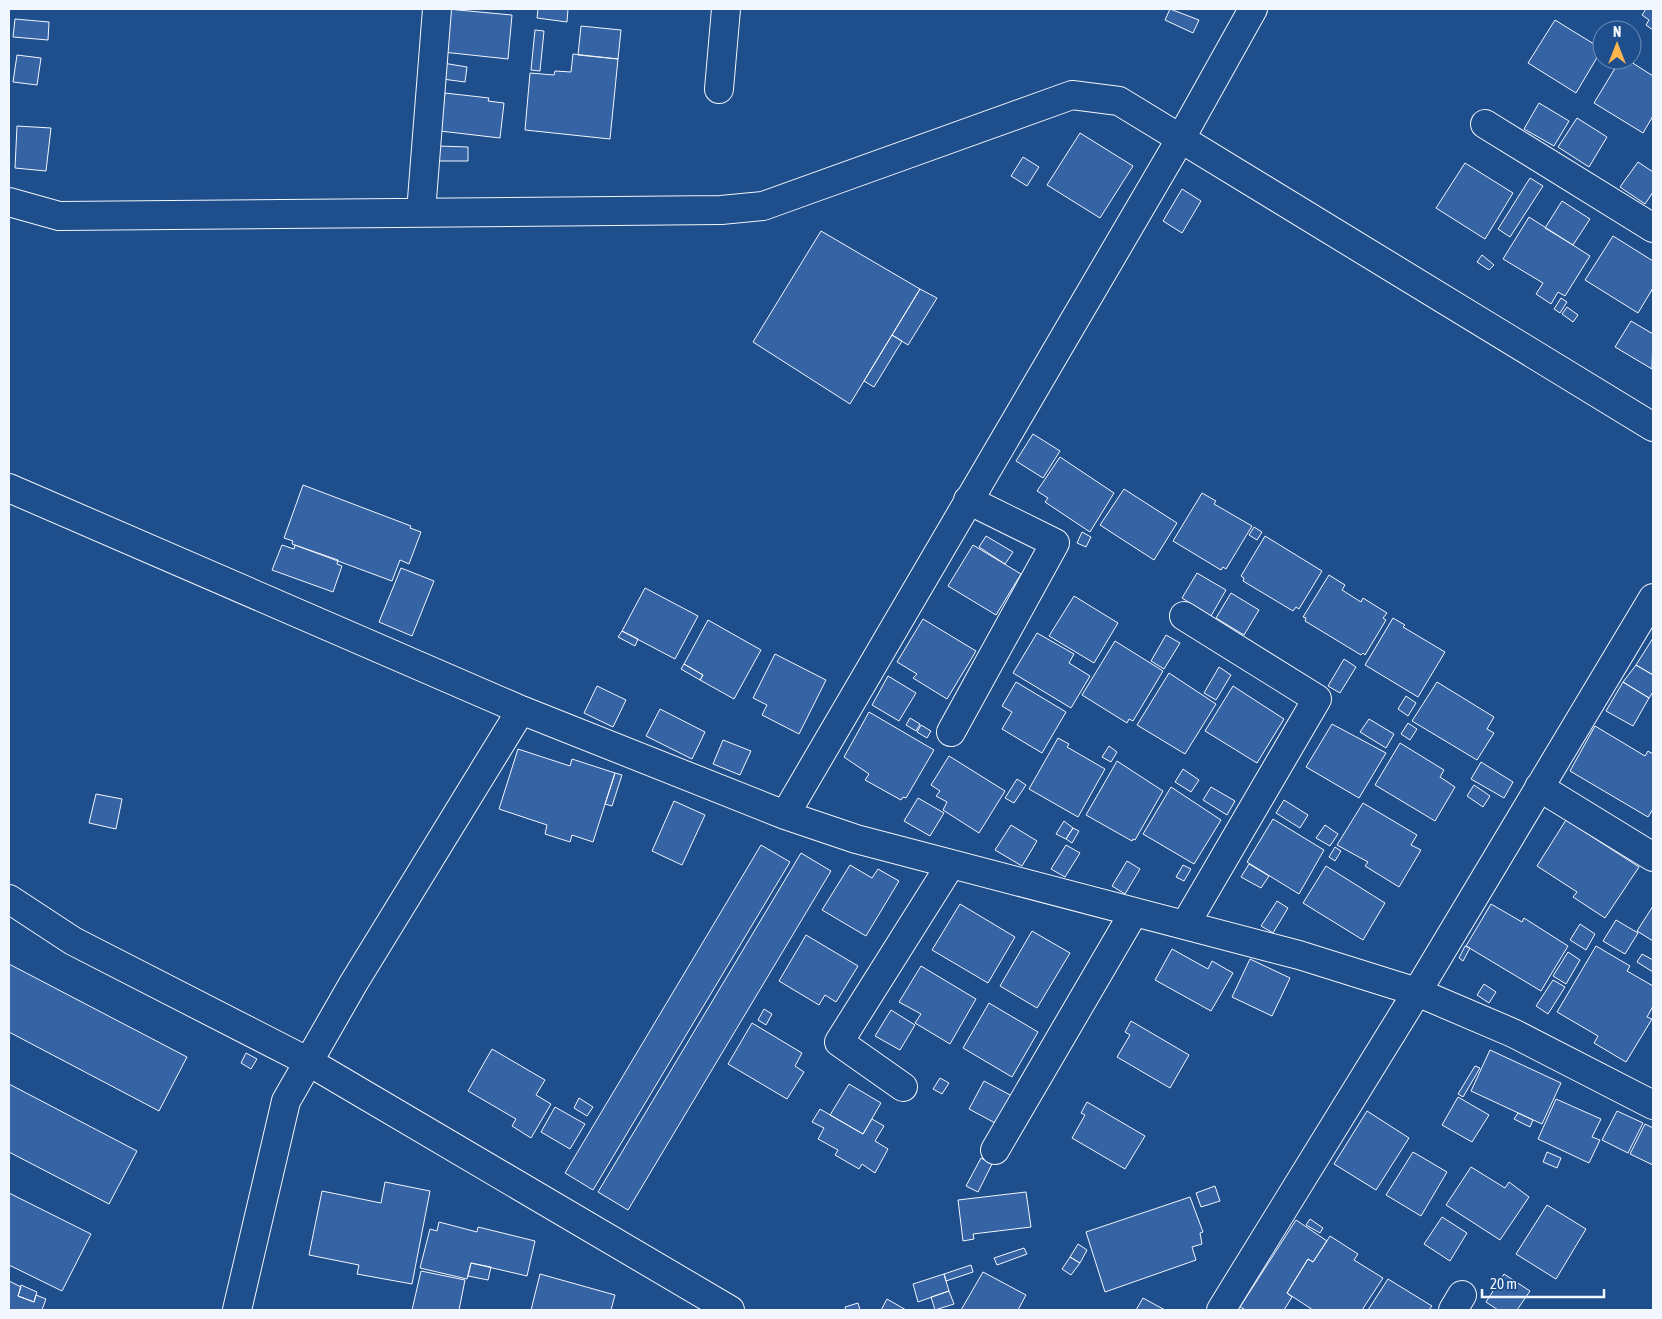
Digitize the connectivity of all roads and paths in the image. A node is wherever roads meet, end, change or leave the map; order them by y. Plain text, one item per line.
1 (437, 9) edge
2 (726, 9) edge
3 (1253, 9) edge
4 (719, 89) dead end
5 (1485, 124) dead end
6 (1181, 138) junction
7 (9, 202) edge
8 (421, 212) junction
9 (1653, 228) edge
10 (1653, 427) edge
11 (9, 488) edge
12 (968, 500) junction
13 (1653, 598) edge
14 (1184, 616) dead end
15 (521, 710) junction
16 (951, 732) dead end
17 (1539, 787) junction
18 (784, 815) junction
19 (1653, 857) edge
20 (951, 864) junction
21 (9, 900) edge
22 (1134, 912) junction
23 (1185, 925) junction
24 (1417, 992) junction
25 (309, 1062) junction
26 (903, 1087) dead end
27 (1653, 1105) edge
28 (996, 1150) dead end
29 (237, 1310) edge
30 (730, 1310) edge
31 (1221, 1310) edge

1 - 8 street
2 - 4 street
3 - 6 street
5 - 9 street
6 - 8 street
6 - 10 street
6 - 12 street
7 - 8 street
11 - 15 street
12 - 16 street
12 - 18 street
13 - 17 street
14 - 23 street
15 - 18 street
15 - 25 street
17 - 19 street
17 - 24 street
18 - 20 street
20 - 22 street
20 - 26 street
21 - 25 street
22 - 23 street
22 - 28 street
23 - 24 street
24 - 27 street
24 - 31 street
25 - 29 street
25 - 30 street

